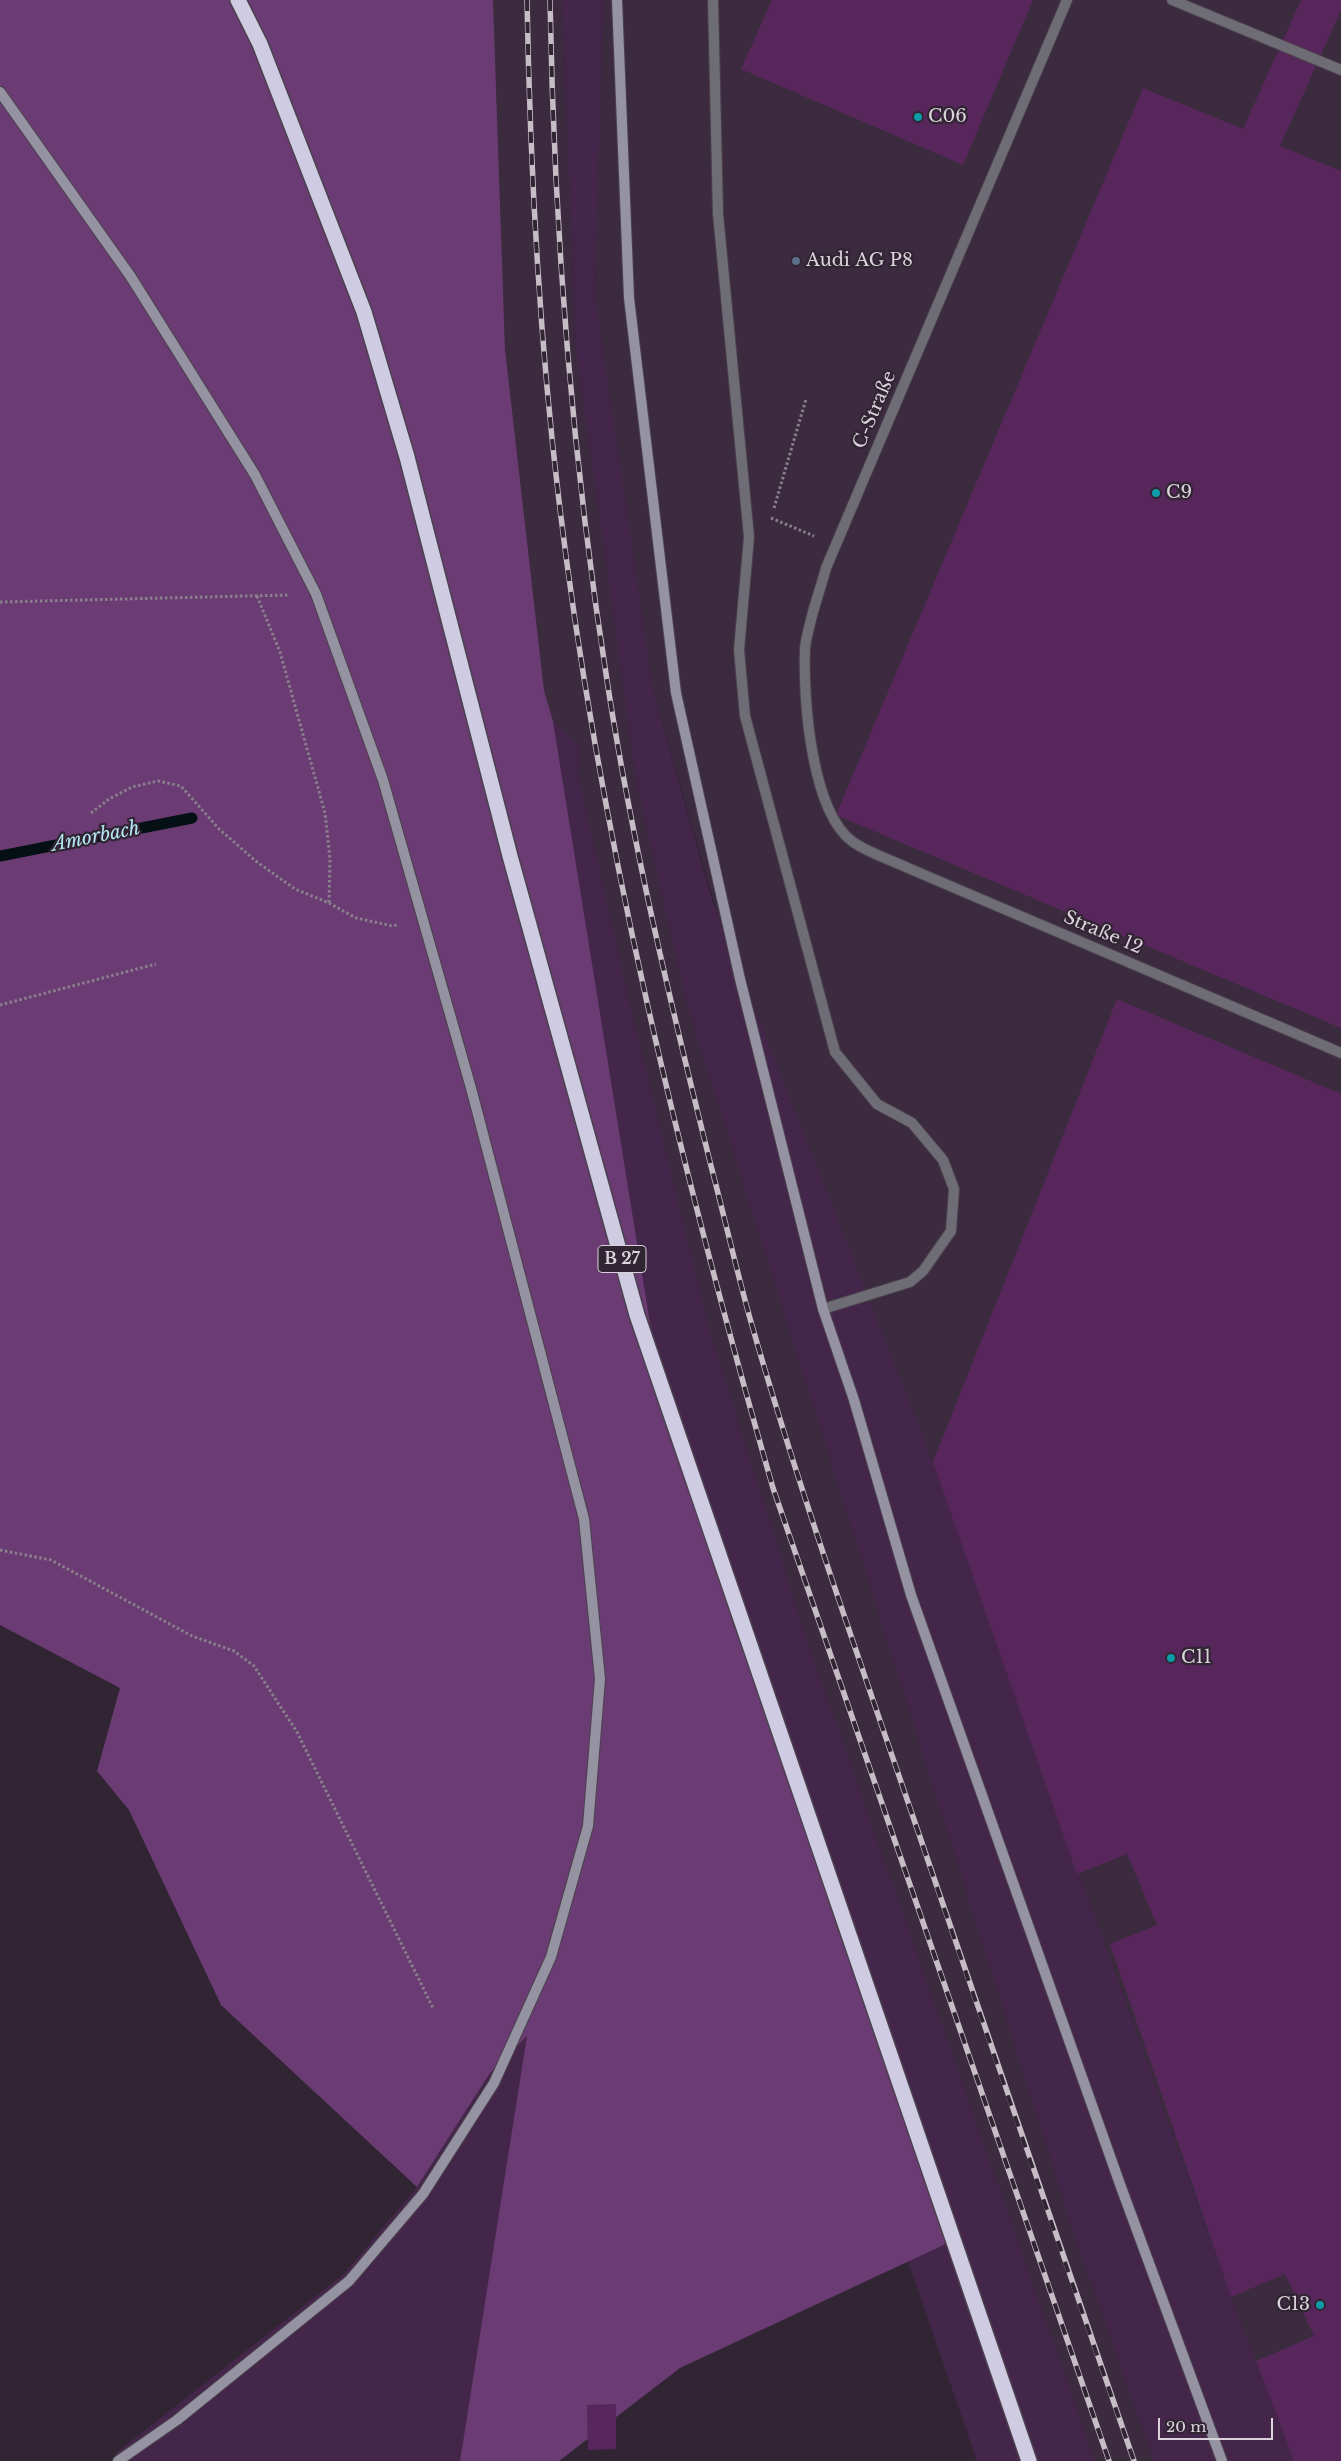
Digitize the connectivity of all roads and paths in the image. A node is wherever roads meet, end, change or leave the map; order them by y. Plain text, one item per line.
1 (238, 0) edge
2 (617, 0) edge
3 (713, 0) edge
4 (1067, 0) edge
5 (1172, 0) edge
6 (1341, 70) edge
7 (0, 92) edge
8 (806, 399) dead end
9 (747, 507) junction
10 (771, 517) junction
11 (836, 545) junction
12 (316, 594) junction
13 (257, 596) junction
14 (0, 602) edge
15 (91, 813) dead end
16 (853, 842) joint
17 (329, 903) junction
18 (421, 920) junction
19 (156, 964) dead end
20 (0, 1006) edge
21 (1341, 1053) edge
22 (824, 1309) junction
23 (0, 1550) edge
24 (433, 2008) dead end
25 (118, 2461) edge
26 (1029, 2461) edge
27 (1222, 2461) edge

1 - 26 highway, B 27
2 - 22 street
3 - 9 street
4 - 11 street, C-Straße
5 - 6 street
7 - 12 street
8 - 10 path
9 - 10 path
9 - 22 street
10 - 11 path
11 - 16 street, C-Straße
12 - 13 path
12 - 18 street
13 - 14 path
13 - 17 path
15 - 17 path
16 - 21 street, Straße 12
17 - 18 path
18 - 25 street
19 - 20 path
22 - 27 street
23 - 24 path

